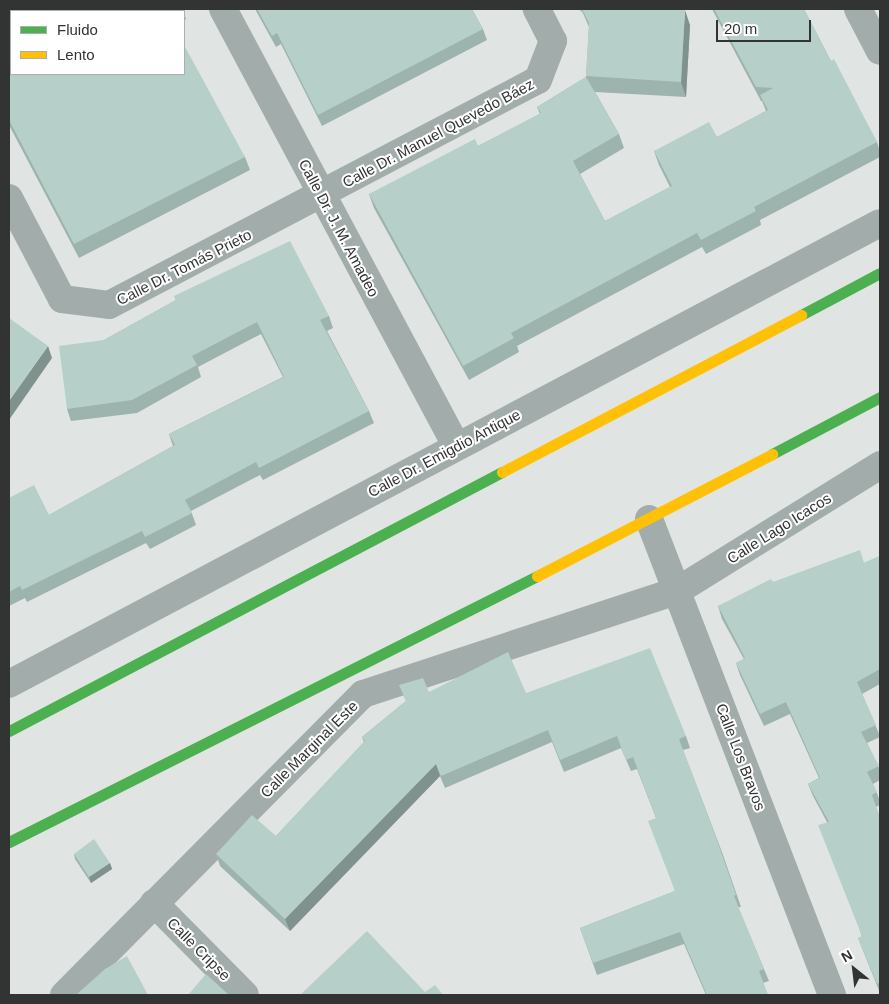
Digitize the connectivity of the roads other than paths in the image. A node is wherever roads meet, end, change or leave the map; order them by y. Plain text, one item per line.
1 (223, 9) edge
2 (536, 9) edge
3 (858, 9) edge
4 (880, 51) edge
5 (322, 196) junction
6 (9, 198) edge
7 (880, 223) edge
8 (880, 273) edge
9 (880, 397) edge
10 (456, 446) junction
11 (880, 465) edge
12 (649, 519) junction
13 (677, 591) junction
14 (9, 684) edge
15 (9, 731) edge
16 (9, 842) edge
17 (154, 904) junction
18 (64, 995) edge
19 (245, 995) edge
20 (832, 995) edge

1 - 5 street, Calle Dr. J. M. Amadeo
2 - 5 street, Calle Dr. Manuel Quevedo Báez
3 - 4 street
5 - 6 street, Calle Dr. Tomás Prieto
5 - 10 street, Calle Dr. J. M. Amadeo
7 - 10 street, Calle Dr. Emigdio Antique
8 - 15 street
9 - 12 street
10 - 14 street, Calle Dr. Emigdio Antique
11 - 13 street, Calle Lago Icacos
12 - 13 street, Calle Los Bravos
12 - 16 street
13 - 17 street, Calle Marginal Este
13 - 20 street, Calle Los Bravos
17 - 18 street, Calle Marginal Este
17 - 19 street, Calle Cripse

